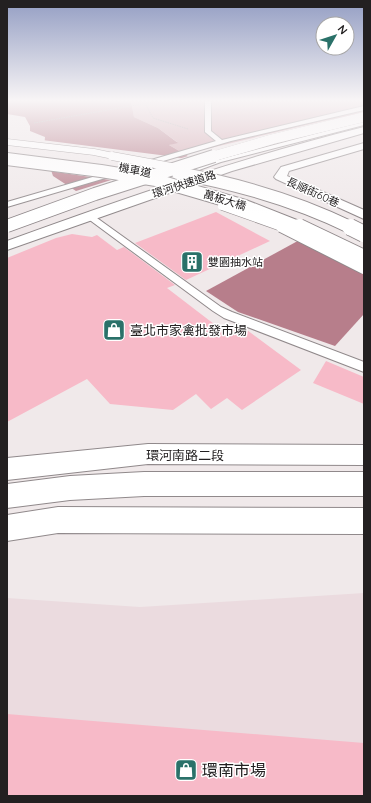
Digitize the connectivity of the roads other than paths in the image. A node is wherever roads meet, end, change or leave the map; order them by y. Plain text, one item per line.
1 (216, 138) edge
2 (233, 138) edge
3 (281, 138) edge
4 (305, 138) edge
5 (334, 138) edge
6 (7, 142) edge
7 (220, 142) junction
8 (364, 146) edge
9 (7, 147) edge
10 (7, 159) edge
11 (7, 162) edge
12 (168, 184) junction
13 (7, 205) edge
14 (364, 215) edge
15 (90, 216) junction
16 (7, 227) edge
17 (364, 228) edge
18 (364, 234) edge
19 (7, 246) edge
20 (364, 258) edge
21 (364, 269) edge
22 (364, 367) edge
23 (364, 455) edge
24 (7, 469) edge
25 (364, 484) edge
26 (7, 496) edge
27 (364, 521) edge
28 (7, 528) edge

1 - 7 lane
2 - 7 lane
3 - 16 main road, 環河快速道路, bridge
4 - 12 lane
5 - 12 main road, 環河快速道路, bridge
6 - 17 lane, 機車道, bridge
7 - 13 lane, bridge
8 - 14 main road, 長順街60巷
9 - 18 main road, 萬板大橋, bridge
10 - 20 main road, 萬板大橋, bridge
11 - 21 lane, 機車道, bridge
12 - 15 main road, 環河快速道路
15 - 19 main road, 環河快速道路
15 - 22 lane
23 - 24 main road, 環河南路二段
25 - 26 main road
27 - 28 main road

